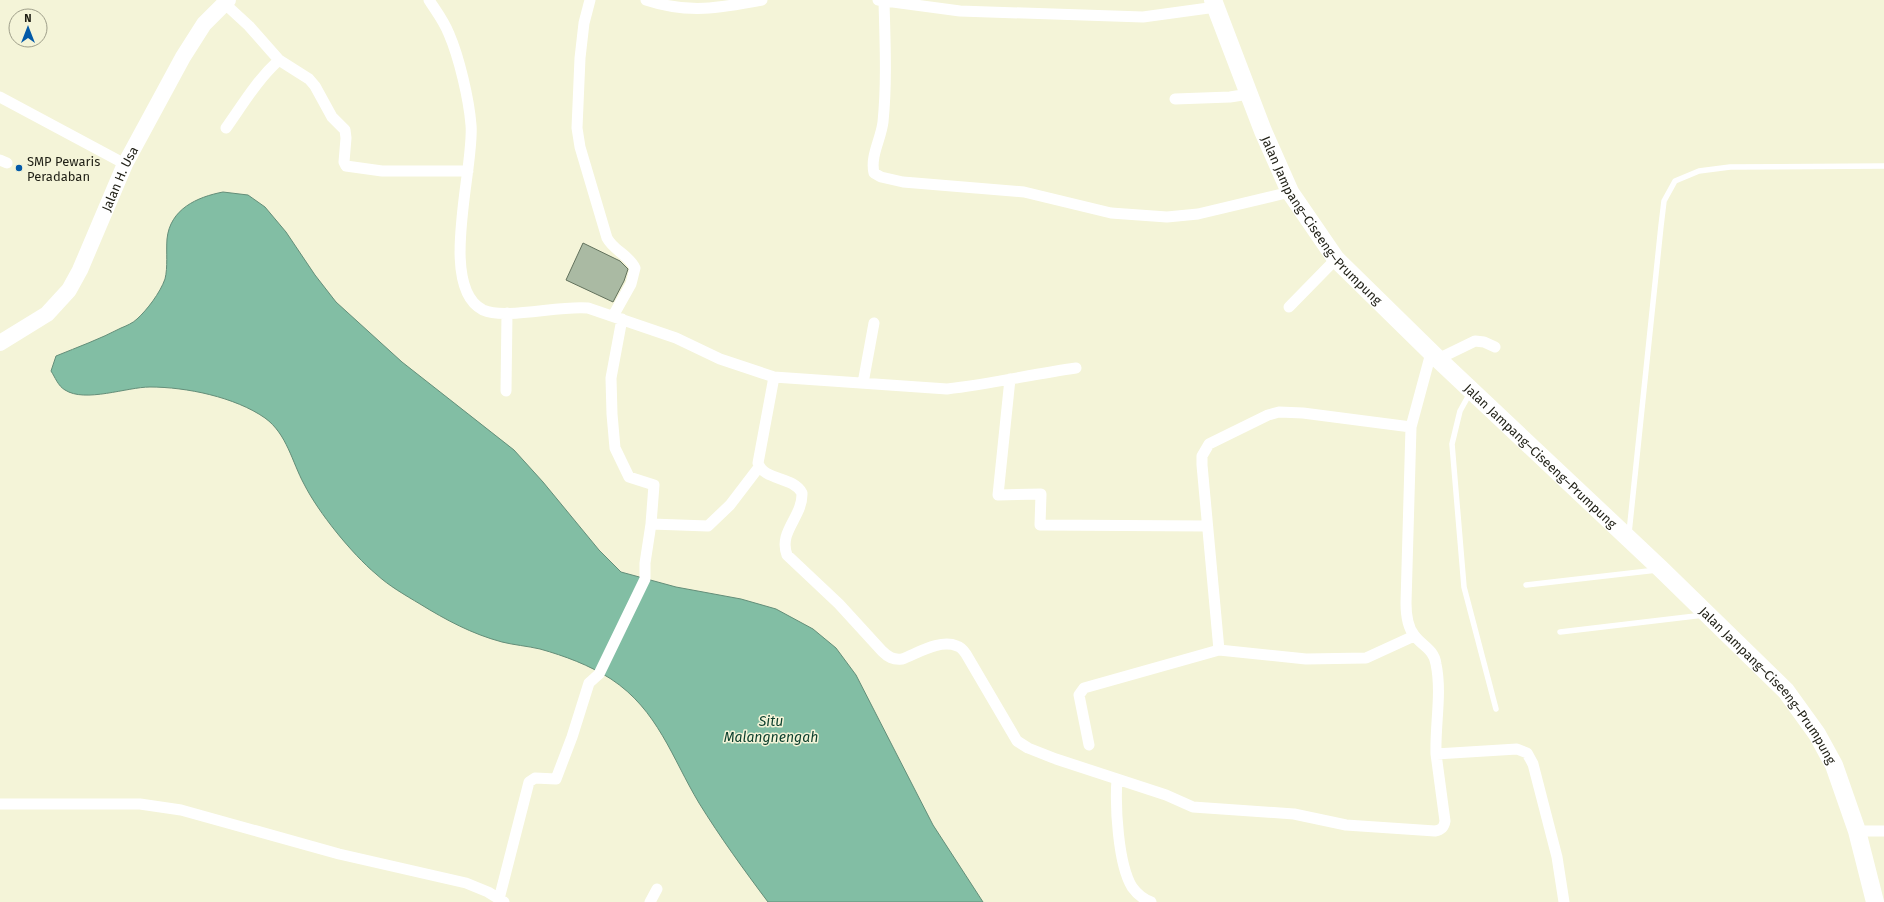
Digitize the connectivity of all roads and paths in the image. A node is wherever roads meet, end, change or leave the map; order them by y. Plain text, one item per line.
1 (429, 0) edge
2 (590, 0) edge
3 (646, 0) edge
4 (762, 0) edge
5 (881, 0) edge
6 (226, 2) edge
7 (1215, 3) edge
8 (713, 4) edge
9 (279, 60) junction
10 (1249, 94) junction
11 (0, 97) edge
12 (1174, 99) dead end
13 (226, 128) dead end
14 (125, 164) junction
15 (1884, 166) edge
16 (468, 171) junction
17 (1290, 192) junction
18 (1336, 259) junction
19 (1289, 307) dead end
20 (507, 313) junction
21 (618, 318) junction
22 (874, 323) dead end
23 (0, 343) edge
24 (1495, 347) dead end
25 (1434, 356) junction
26 (1076, 368) dead end
27 (774, 377) junction
28 (1010, 379) junction
29 (863, 383) junction
30 (506, 391) dead end
31 (1471, 391) junction
32 (1411, 427) junction
33 (760, 467) junction
34 (651, 524) junction
35 (1207, 526) junction
36 (1628, 539) junction
37 (1661, 569) junction
38 (1526, 585) dead end
39 (1708, 615) junction
40 (1560, 632) dead end
41 (1414, 636) junction
42 (1219, 650) junction
43 (1496, 709) dead end
44 (1089, 745) dead end
45 (1436, 754) junction
46 (1117, 779) junction
47 (0, 804) edge
48 (1857, 831) junction
49 (1884, 831) edge
50 (657, 889) dead end
51 (501, 900) edge
52 (650, 902) edge
53 (1151, 902) edge
54 (1564, 902) edge
55 (1875, 902) edge

1 - 16 street
2 - 21 street
3 - 8 street
4 - 8 street
5 - 7 street
5 - 17 street
6 - 9 street
6 - 14 street, Jalan H. Usa
7 - 10 main road, Jalan Jampang–Ciseeng–Prumpung
9 - 13 street
9 - 16 street
10 - 12 street
10 - 17 main road, Jalan Jampang–Ciseeng–Prumpung
11 - 14 street
14 - 23 street, Jalan H. Usa
15 - 36 lane
16 - 20 street
17 - 18 main road, Jalan Jampang–Ciseeng–Prumpung
18 - 19 street
18 - 25 main road, Jalan Jampang–Ciseeng–Prumpung
20 - 21 street
20 - 30 street
21 - 27 street
21 - 34 street
22 - 29 street
24 - 25 street
25 - 31 main road, Jalan Jampang–Ciseeng–Prumpung
25 - 32 street
26 - 28 street
27 - 29 street
27 - 33 street
28 - 29 street
28 - 35 street
31 - 36 main road, Jalan Jampang–Ciseeng–Prumpung
31 - 43 lane
32 - 35 street
32 - 41 street
33 - 34 street
33 - 46 street
34 - 51 street
35 - 42 street
36 - 37 main road, Jalan Jampang–Ciseeng–Prumpung
37 - 38 lane
37 - 39 main road, Jalan Jampang–Ciseeng–Prumpung
39 - 40 lane
39 - 48 main road, Jalan Jampang–Ciseeng–Prumpung
41 - 42 street
41 - 45 street
42 - 44 street
45 - 46 street
45 - 54 street
46 - 53 street
47 - 51 street
48 - 49 street
48 - 55 main road, Jalan Jampang–Ciseeng–Prumpung
50 - 52 street

